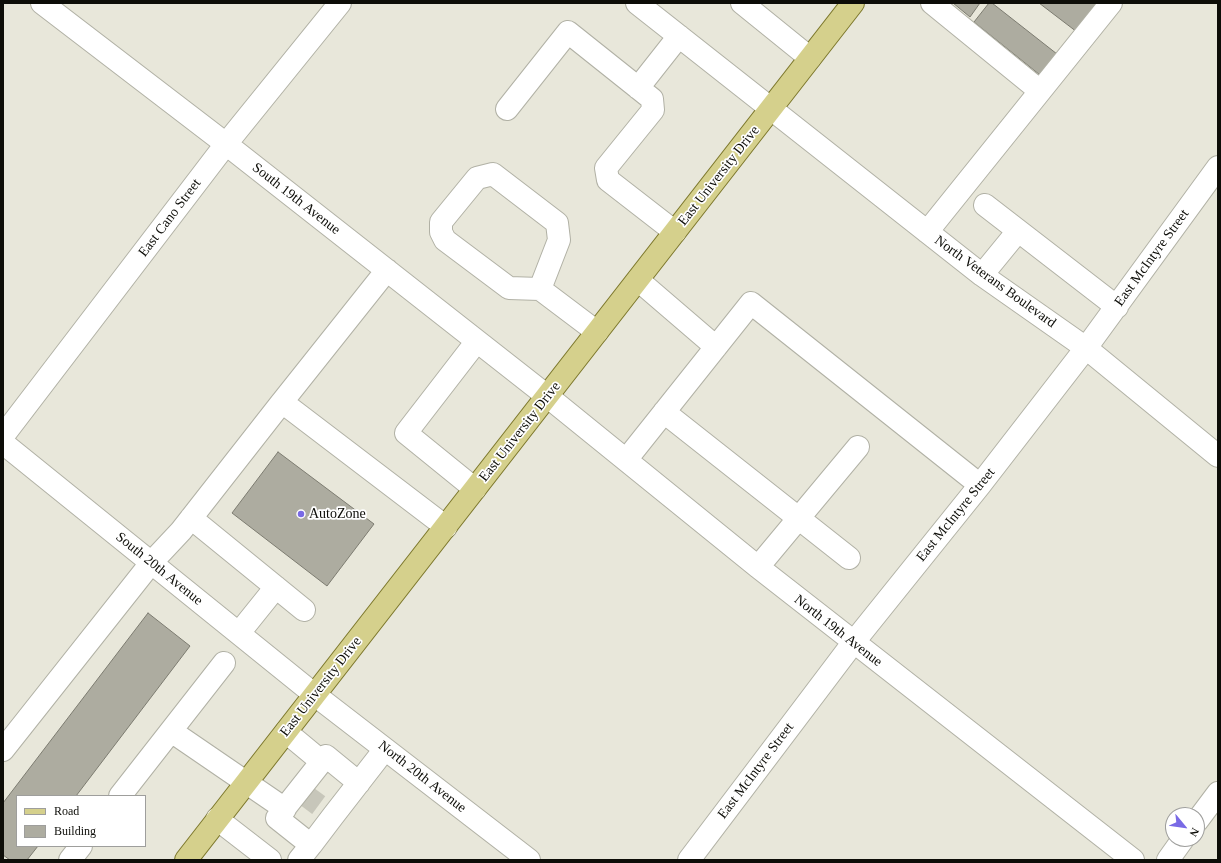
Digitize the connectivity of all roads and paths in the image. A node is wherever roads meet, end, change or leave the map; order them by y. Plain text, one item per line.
1 (42, 3) edge
2 (340, 3) edge
3 (742, 3) edge
4 (853, 3) edge
5 (932, 3) edge
6 (1111, 3) edge
7 (640, 4) edge
8 (679, 36) junction
9 (810, 58) junction
10 (638, 88) junction
11 (1040, 91) junction
12 (771, 108) junction
13 (507, 109) dead end
14 (226, 144) junction
15 (1218, 167) edge
16 (985, 205) dead end
17 (1018, 231) junction
18 (675, 232) junction
19 (927, 232) junction
20 (387, 270) junction
21 (982, 275) junction
22 (638, 280) junction
23 (540, 289) junction
24 (1117, 307) junction
25 (597, 332) junction
26 (477, 341) junction
27 (716, 346) junction
28 (1086, 348) junction
29 (547, 396) junction
30 (282, 402) junction
31 (664, 412) junction
32 (3, 436) edge
33 (3, 443) edge
34 (858, 447) dead end
35 (1218, 456) edge
36 (626, 460) junction
37 (980, 485) junction
38 (475, 489) junction
39 (191, 518) junction
40 (799, 518) junction
41 (446, 527) junction
42 (849, 558) dead end
43 (151, 563) junction
44 (758, 567) junction
45 (276, 587) junction
46 (304, 610) dead end
47 (239, 633) junction
48 (853, 643) junction
49 (224, 663) dead end
50 (315, 695) junction
51 (171, 731) junction
52 (286, 732) junction
53 (385, 748) junction
54 (3, 750) edge
55 (321, 761) junction
56 (246, 783) junction
57 (359, 783) junction
58 (1218, 793) edge
59 (121, 795) edge
60 (285, 809) junction
61 (1205, 810) edge
62 (218, 819) junction
63 (80, 847) edge
64 (1178, 847) edge
65 (305, 852) edge
66 (70, 860) edge
67 (186, 860) edge
68 (270, 860) edge
69 (529, 860) edge
70 (689, 860) edge
71 (1133, 860) edge
72 (1168, 860) edge

1 - 14 street, South 19th Avenue
2 - 14 street, East Cano Street
3 - 9 street
4 - 9 main road, East University Drive
5 - 11 street
6 - 11 street
7 - 8 street, North Veterans Boulevard
8 - 10 street
8 - 12 street, North Veterans Boulevard
9 - 12 main road, East University Drive
10 - 13 street
10 - 18 street
11 - 19 street
12 - 18 main road, East University Drive
12 - 19 street, North Veterans Boulevard
14 - 20 street, South 19th Avenue
14 - 32 street, East Cano Street
15 - 24 street, East McIntyre Street
16 - 17 street
17 - 21 street
17 - 24 street
18 - 22 main road, East University Drive
19 - 21 street, North Veterans Boulevard
20 - 26 street, South 19th Avenue
20 - 30 street
21 - 28 street, North Veterans Boulevard
22 - 25 main road, East University Drive
22 - 27 street
23 - 23 street
23 - 25 street
24 - 28 street, East McIntyre Street
25 - 29 main road, East University Drive
26 - 29 street, South 19th Avenue
26 - 38 street
27 - 31 street
27 - 37 street
28 - 35 street, North Veterans Boulevard
28 - 37 street, East McIntyre Street
29 - 36 street, North 19th Avenue
29 - 38 main road, East University Drive
30 - 39 street
30 - 41 street
31 - 36 street
31 - 40 street
33 - 43 street, South 20th Avenue
34 - 40 street
36 - 44 street, North 19th Avenue
37 - 48 street, East McIntyre Street
38 - 41 main road, East University Drive
39 - 43 street
39 - 45 street
40 - 42 street
40 - 44 street
41 - 50 main road, East University Drive
43 - 47 street, South 20th Avenue
43 - 54 street
44 - 48 street, North 19th Avenue
45 - 46 street
45 - 47 street
47 - 50 street, South 20th Avenue
48 - 70 street, East McIntyre Street
48 - 71 street, North 19th Avenue
49 - 51 street
50 - 52 main road, East University Drive
50 - 53 street, North 20th Avenue
51 - 56 street
51 - 59 street
52 - 55 street
52 - 56 main road, East University Drive
53 - 57 street
53 - 69 street, North 20th Avenue
55 - 57 street
55 - 60 street
56 - 60 street
56 - 62 main road, East University Drive
57 - 65 street
58 - 61 street
60 - 65 street
62 - 67 main road, East University Drive
62 - 68 street
63 - 66 street
64 - 72 street

